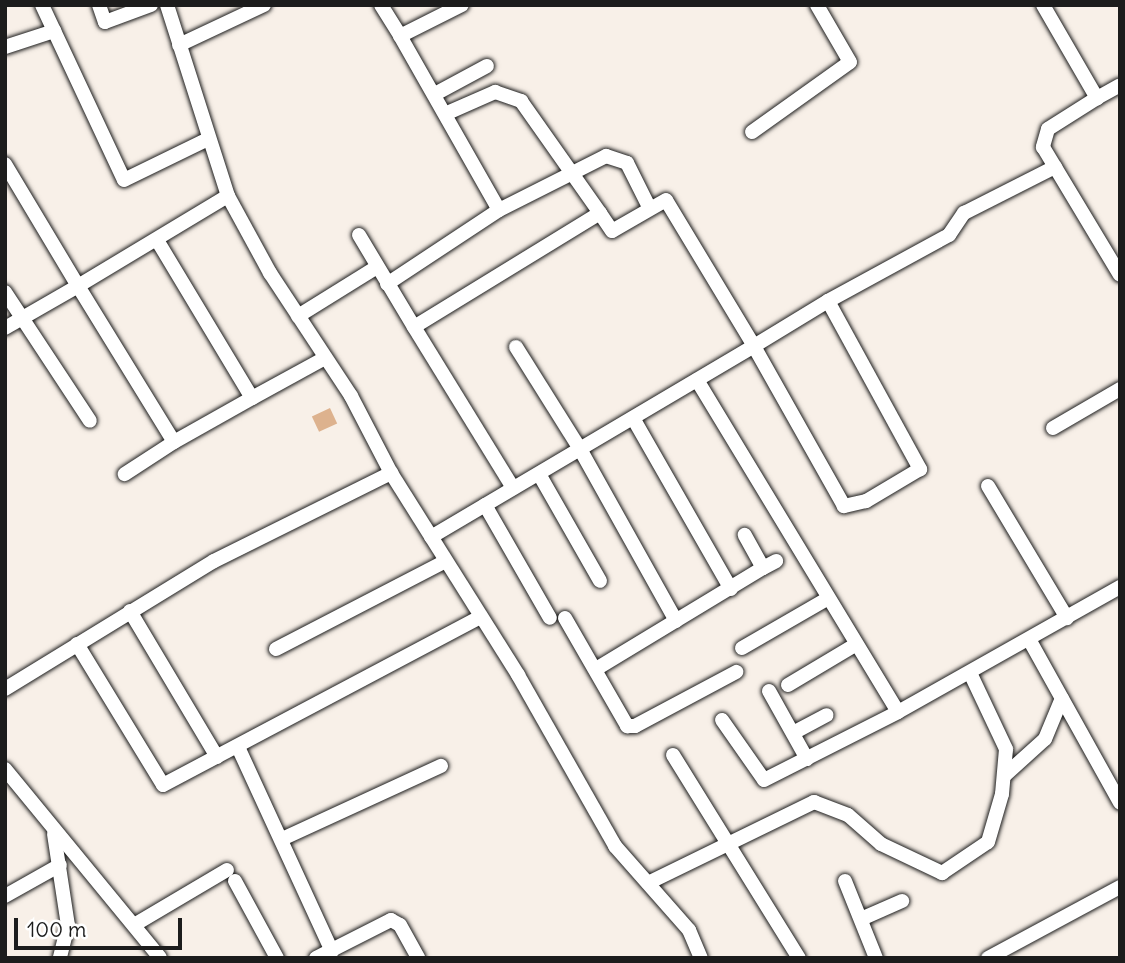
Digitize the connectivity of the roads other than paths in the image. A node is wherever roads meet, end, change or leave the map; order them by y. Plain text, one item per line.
1 (42, 5) edge
2 (99, 5) edge
3 (151, 5) edge
4 (167, 5) edge
5 (264, 5) edge
6 (381, 5) edge
7 (462, 5) edge
8 (817, 5) edge
9 (1043, 5) edge
10 (54, 31) junction
11 (400, 36) junction
12 (179, 45) junction
13 (5, 47) edge
14 (486, 66) dead end
15 (1120, 85) edge
16 (435, 94) junction
17 (1097, 98) junction
18 (445, 114) junction
19 (752, 132) dead end
20 (208, 139) junction
21 (5, 164) edge
22 (1055, 167) junction
23 (570, 170) junction
24 (228, 196) junction
25 (650, 209) junction
26 (499, 210) junction
27 (600, 213) junction
28 (359, 235) dead end
29 (157, 240) junction
30 (377, 267) junction
31 (1119, 274) edge
32 (387, 284) junction
33 (78, 286) junction
34 (5, 292) edge
35 (828, 301) junction
36 (298, 316) junction
37 (22, 318) junction
38 (414, 327) junction
39 (5, 328) edge
40 (754, 345) junction
41 (516, 347) dead end
42 (325, 358) junction
43 (697, 380) junction
44 (1120, 389) edge
45 (252, 398) junction
46 (633, 418) junction
47 (90, 421) dead end
48 (1053, 428) dead end
49 (174, 442) junction
50 (580, 449) junction
51 (391, 473) junction
52 (125, 474) dead end
53 (539, 474) junction
54 (988, 486) dead end
55 (513, 488) junction
56 (485, 505) junction
57 (745, 535) dead end
58 (431, 537) junction
59 (446, 561) junction
60 (600, 581) dead end
61 (1120, 587) edge
62 (731, 589) junction
63 (827, 599) junction
64 (130, 611) junction
65 (480, 617) junction
66 (550, 618) dead end
67 (565, 618) dead end
68 (1067, 618) junction
69 (676, 621) junction
70 (1030, 641) junction
71 (77, 644) junction
72 (855, 645) junction
73 (742, 648) dead end
74 (276, 649) dead end
75 (596, 669) junction
76 (736, 671) dead end
77 (971, 675) junction
78 (788, 685) dead end
79 (5, 690) edge
80 (769, 691) dead end
81 (1062, 698) junction
82 (898, 712) junction
83 (827, 715) dead end
84 (722, 720) dead end
85 (793, 733) junction
86 (238, 747) junction
87 (673, 755) dead end
88 (217, 757) junction
89 (807, 759) junction
90 (441, 766) dead end
91 (5, 769) edge
92 (1004, 775) junction
93 (1120, 803) edge
94 (54, 834) junction
95 (282, 839) junction
96 (729, 843) junction
97 (60, 865) junction
98 (845, 881) dead end
99 (648, 883) junction
100 (1120, 887) edge
101 (7, 892) edge
102 (902, 901) dead end
103 (860, 919) junction
104 (134, 925) junction
105 (332, 951) junction
106 (60, 958) edge
107 (160, 958) edge
108 (276, 958) edge
109 (316, 958) edge
110 (418, 958) edge
111 (701, 958) edge
112 (799, 958) edge
113 (876, 958) edge
114 (988, 958) edge

1 - 10 street
2 - 3 street
4 - 12 street
5 - 12 street
6 - 11 street
7 - 11 street
8 - 19 street
9 - 17 street
10 - 13 street
10 - 20 street
11 - 16 street
12 - 20 street
14 - 16 street
15 - 17 street
16 - 18 street
17 - 22 street
18 - 23 street
18 - 26 street
20 - 24 street
21 - 33 street
22 - 31 street
22 - 35 street
23 - 25 street
23 - 26 street
23 - 27 street
24 - 29 street
24 - 36 street
25 - 27 street
25 - 40 street
26 - 32 street
27 - 38 street
28 - 30 street
29 - 33 street
29 - 45 street
30 - 32 street
30 - 36 street
32 - 38 street
33 - 37 street
33 - 49 street
34 - 37 street
35 - 40 street
35 - 40 street
36 - 42 street
37 - 39 street
37 - 47 street
38 - 55 street
40 - 43 street
41 - 50 street
42 - 45 street
42 - 51 street
43 - 46 street
43 - 63 street
44 - 48 street
45 - 49 street
46 - 50 street
46 - 62 street
49 - 52 street
50 - 53 street
50 - 69 street
51 - 58 street
51 - 64 street
53 - 55 street
53 - 60 street
54 - 68 street
55 - 56 street
56 - 58 street
56 - 66 street
57 - 62 street
58 - 59 street
59 - 65 street
59 - 74 street
61 - 68 street
62 - 69 street
63 - 72 street
63 - 73 street
64 - 71 street
64 - 88 street
65 - 86 street
65 - 99 street
67 - 75 street
68 - 70 street
69 - 75 street
70 - 77 street
70 - 81 street
71 - 79 street
71 - 88 street
72 - 78 street
72 - 82 street
75 - 76 street
77 - 82 street
77 - 92 street
80 - 85 street
81 - 92 street
81 - 93 street
82 - 89 street
83 - 85 street
84 - 89 street
85 - 89 street
86 - 88 street
86 - 95 street
87 - 96 street
90 - 95 street
91 - 94 street
92 - 96 street
94 - 97 street
94 - 104 street
95 - 105 street
96 - 99 street
96 - 112 street
97 - 101 street
97 - 106 street
98 - 103 street
99 - 111 street
100 - 114 street
102 - 103 street
103 - 113 street
104 - 107 street
104 - 108 street
105 - 109 street
105 - 110 street

